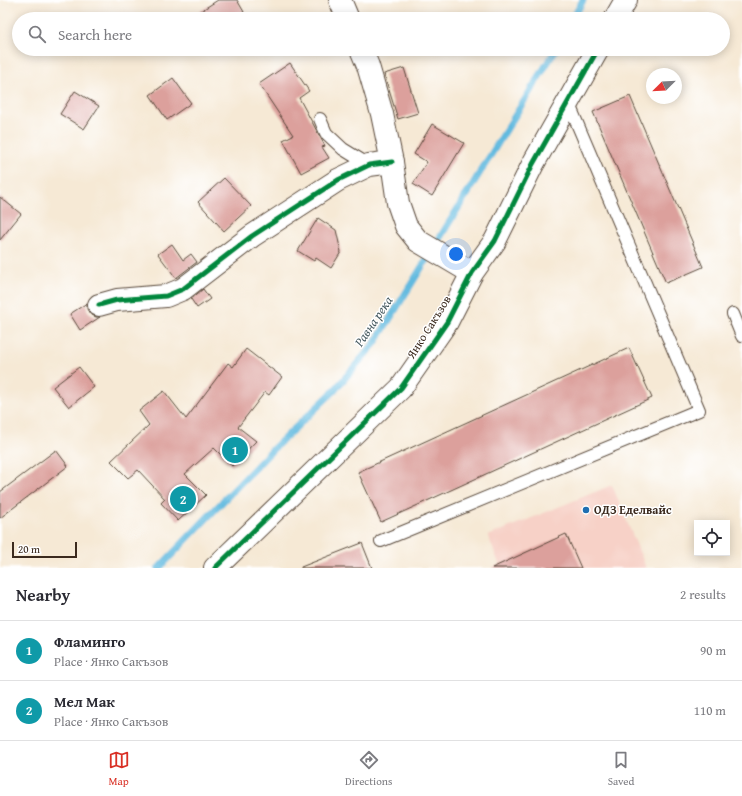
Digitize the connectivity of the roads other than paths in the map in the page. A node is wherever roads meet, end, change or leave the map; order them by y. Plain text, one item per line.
1 (340, 0) edge
2 (626, 0) edge
3 (345, 12) edge
4 (619, 12) edge
5 (364, 56) edge
6 (594, 56) edge
7 (568, 102) junction
8 (320, 119) dead end
9 (392, 162) junction
10 (369, 165) junction
11 (472, 273) junction
12 (99, 305) dead end
13 (732, 314) dead end
14 (742, 336) edge
15 (381, 541) dead end
16 (215, 568) edge

1 - 3 street
2 - 4 street
5 - 9 street
6 - 7 street, Янко Сакъзов
7 - 11 street, Янко Сакъзов
7 - 15 lane
8 - 10 lane
9 - 10 street
9 - 11 street
10 - 12 street
11 - 16 street, Янко Сакъзов
13 - 14 lane

